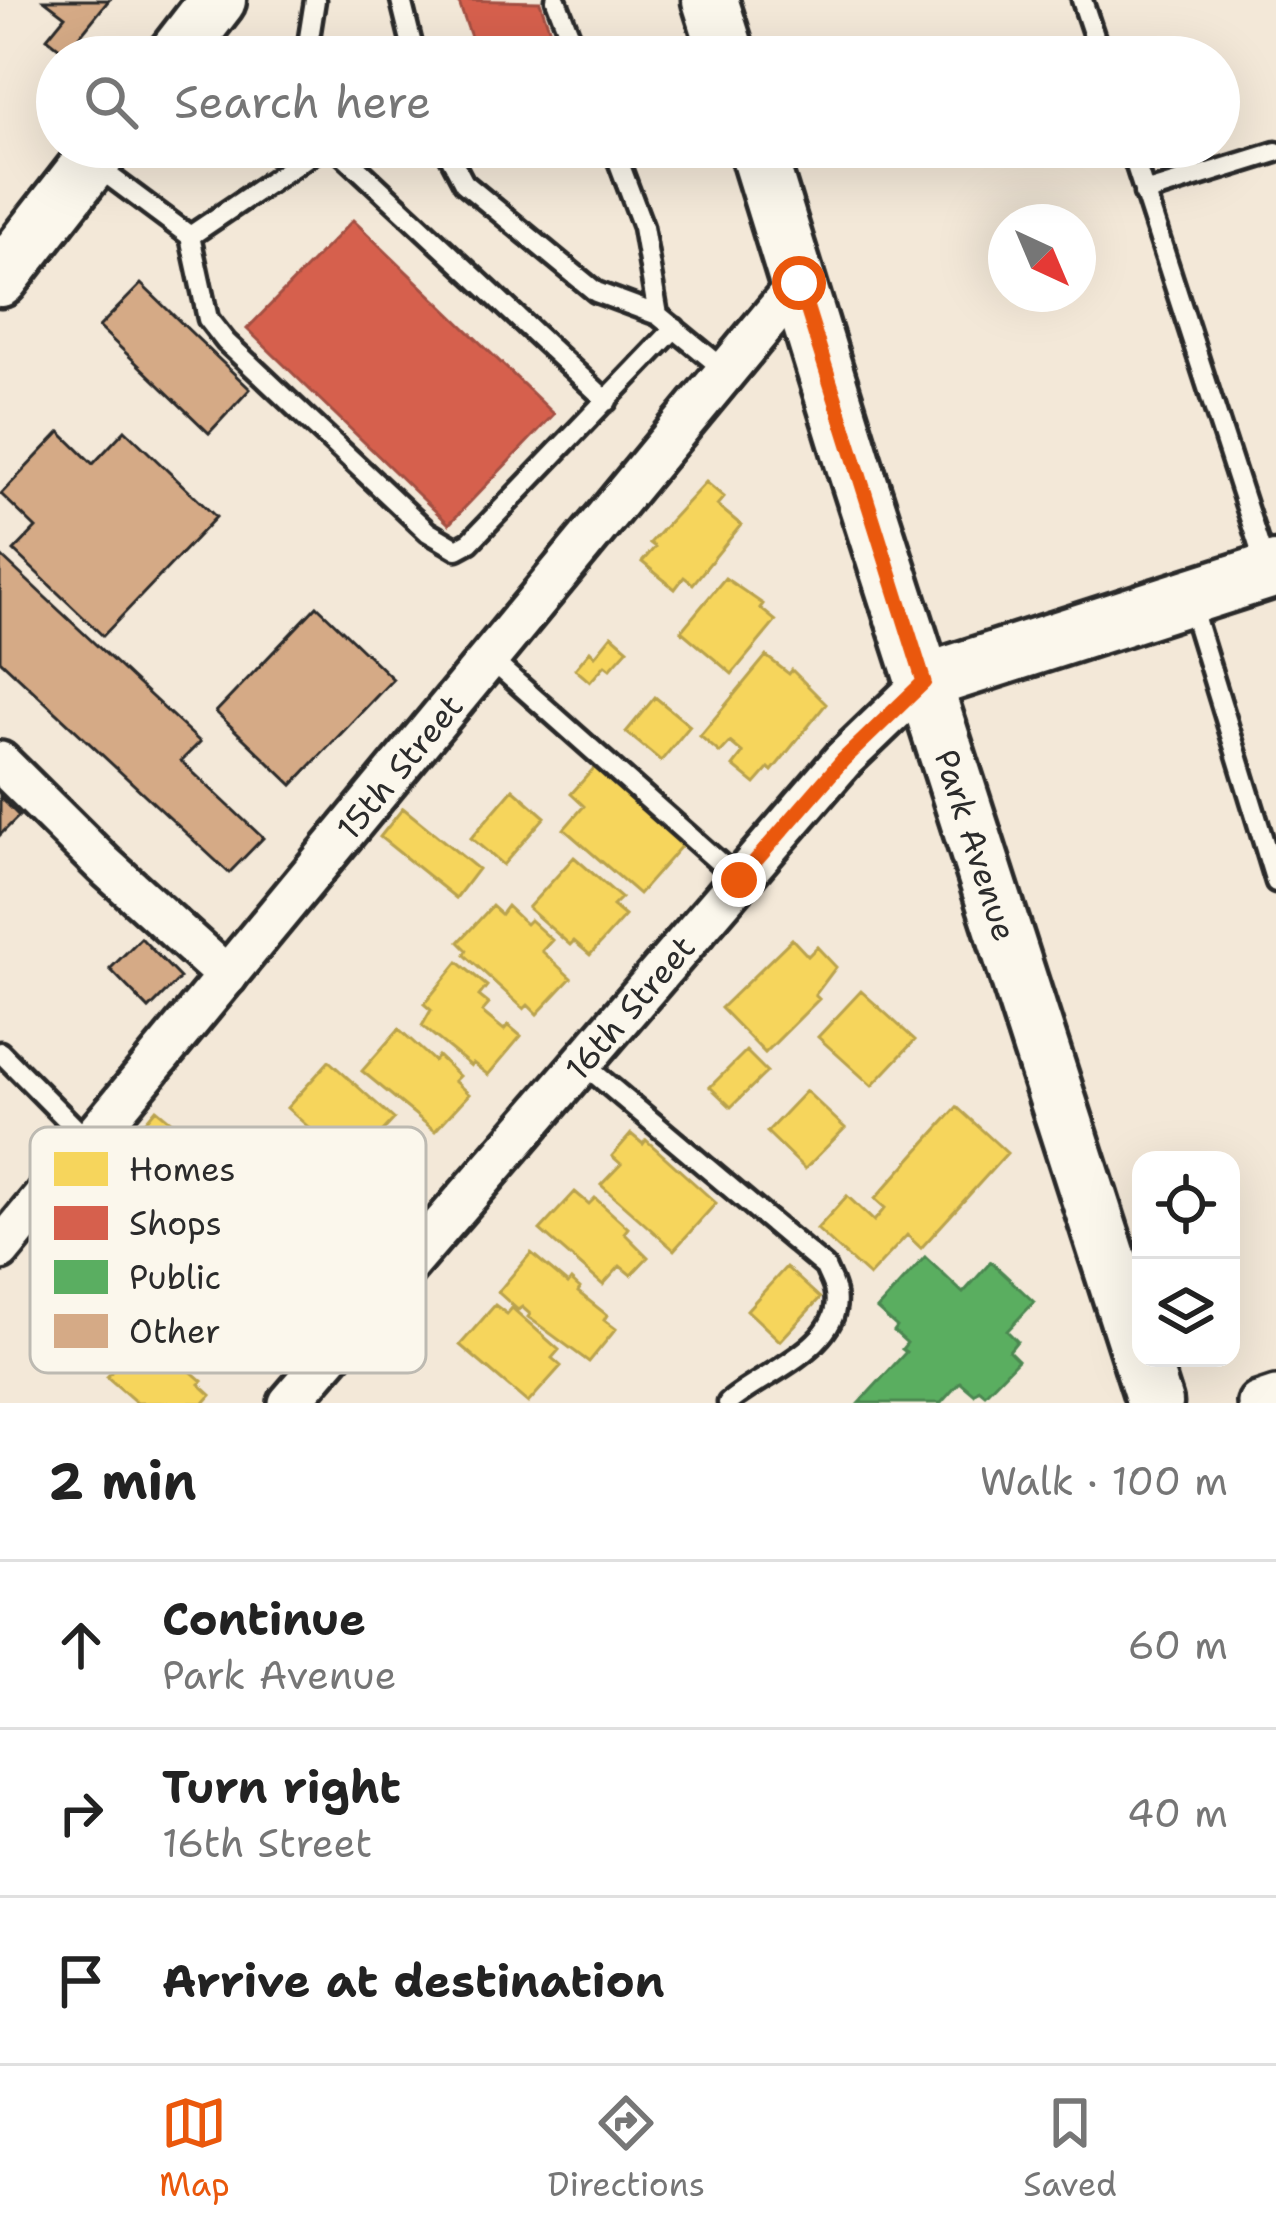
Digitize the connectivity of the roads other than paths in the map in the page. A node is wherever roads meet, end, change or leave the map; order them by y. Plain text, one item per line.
1 (218, 0) edge
2 (315, 0) edge
3 (401, 0) edge
4 (556, 0) edge
5 (710, 0) edge
6 (1082, 0) edge
7 (190, 36) edge
8 (309, 36) edge
9 (410, 36) edge
10 (570, 36) edge
11 (721, 36) edge
12 (1094, 36) edge
13 (1276, 152) edge
14 (1240, 163) edge
15 (87, 168) edge
16 (112, 168) edge
17 (291, 168) edge
18 (357, 168) edge
19 (456, 168) edge
20 (621, 168) edge
21 (763, 168) edge
22 (1136, 168) edge
23 (1224, 168) edge
24 (1144, 193) junction
25 (190, 236) junction
26 (0, 278) edge
27 (799, 283) junction
28 (658, 315) junction
29 (675, 328) junction
30 (726, 371) junction
31 (607, 401) junction
32 (1272, 570) edge
33 (1188, 597) junction
34 (489, 658) junction
35 (924, 682) junction
36 (0, 762) edge
37 (1266, 823) edge
38 (739, 880) junction
39 (1276, 883) edge
40 (227, 976) junction
41 (0, 1052) edge
42 (581, 1063) junction
43 (74, 1127) edge
44 (101, 1127) edge
45 (30, 1214) edge
46 (426, 1243) edge
47 (0, 1250) edge
48 (315, 1373) edge
49 (1276, 1397) edge
50 (289, 1403) edge
51 (728, 1403) edge
52 (1155, 1403) edge
53 (1258, 1403) edge

1 - 7 street
2 - 8 lane
3 - 9 lane
4 - 10 lane
5 - 11 street
6 - 12 lane
13 - 14 lane
15 - 26 street
16 - 25 lane
17 - 25 lane
18 - 31 lane
19 - 28 lane
20 - 28 lane
21 - 27 street, Park Avenue
22 - 24 lane
23 - 24 lane
24 - 32 lane
25 - 31 lane
27 - 30 street, 15th Street
27 - 35 street, Park Avenue
28 - 29 lane
29 - 30 lane
29 - 31 lane
30 - 34 street, 15th Street
32 - 33 street, 16th Street
33 - 35 street, 16th Street
33 - 37 lane
34 - 38 lane
34 - 40 street, 15th Street
35 - 38 street, 16th Street
35 - 52 street, Park Avenue
36 - 40 street
37 - 39 lane
38 - 42 street, 16th Street
40 - 44 street, 15th Street
41 - 43 lane
42 - 46 street, 16th Street
42 - 51 lane
45 - 47 street, 15th Street
48 - 50 street, 16th Street
49 - 53 street

